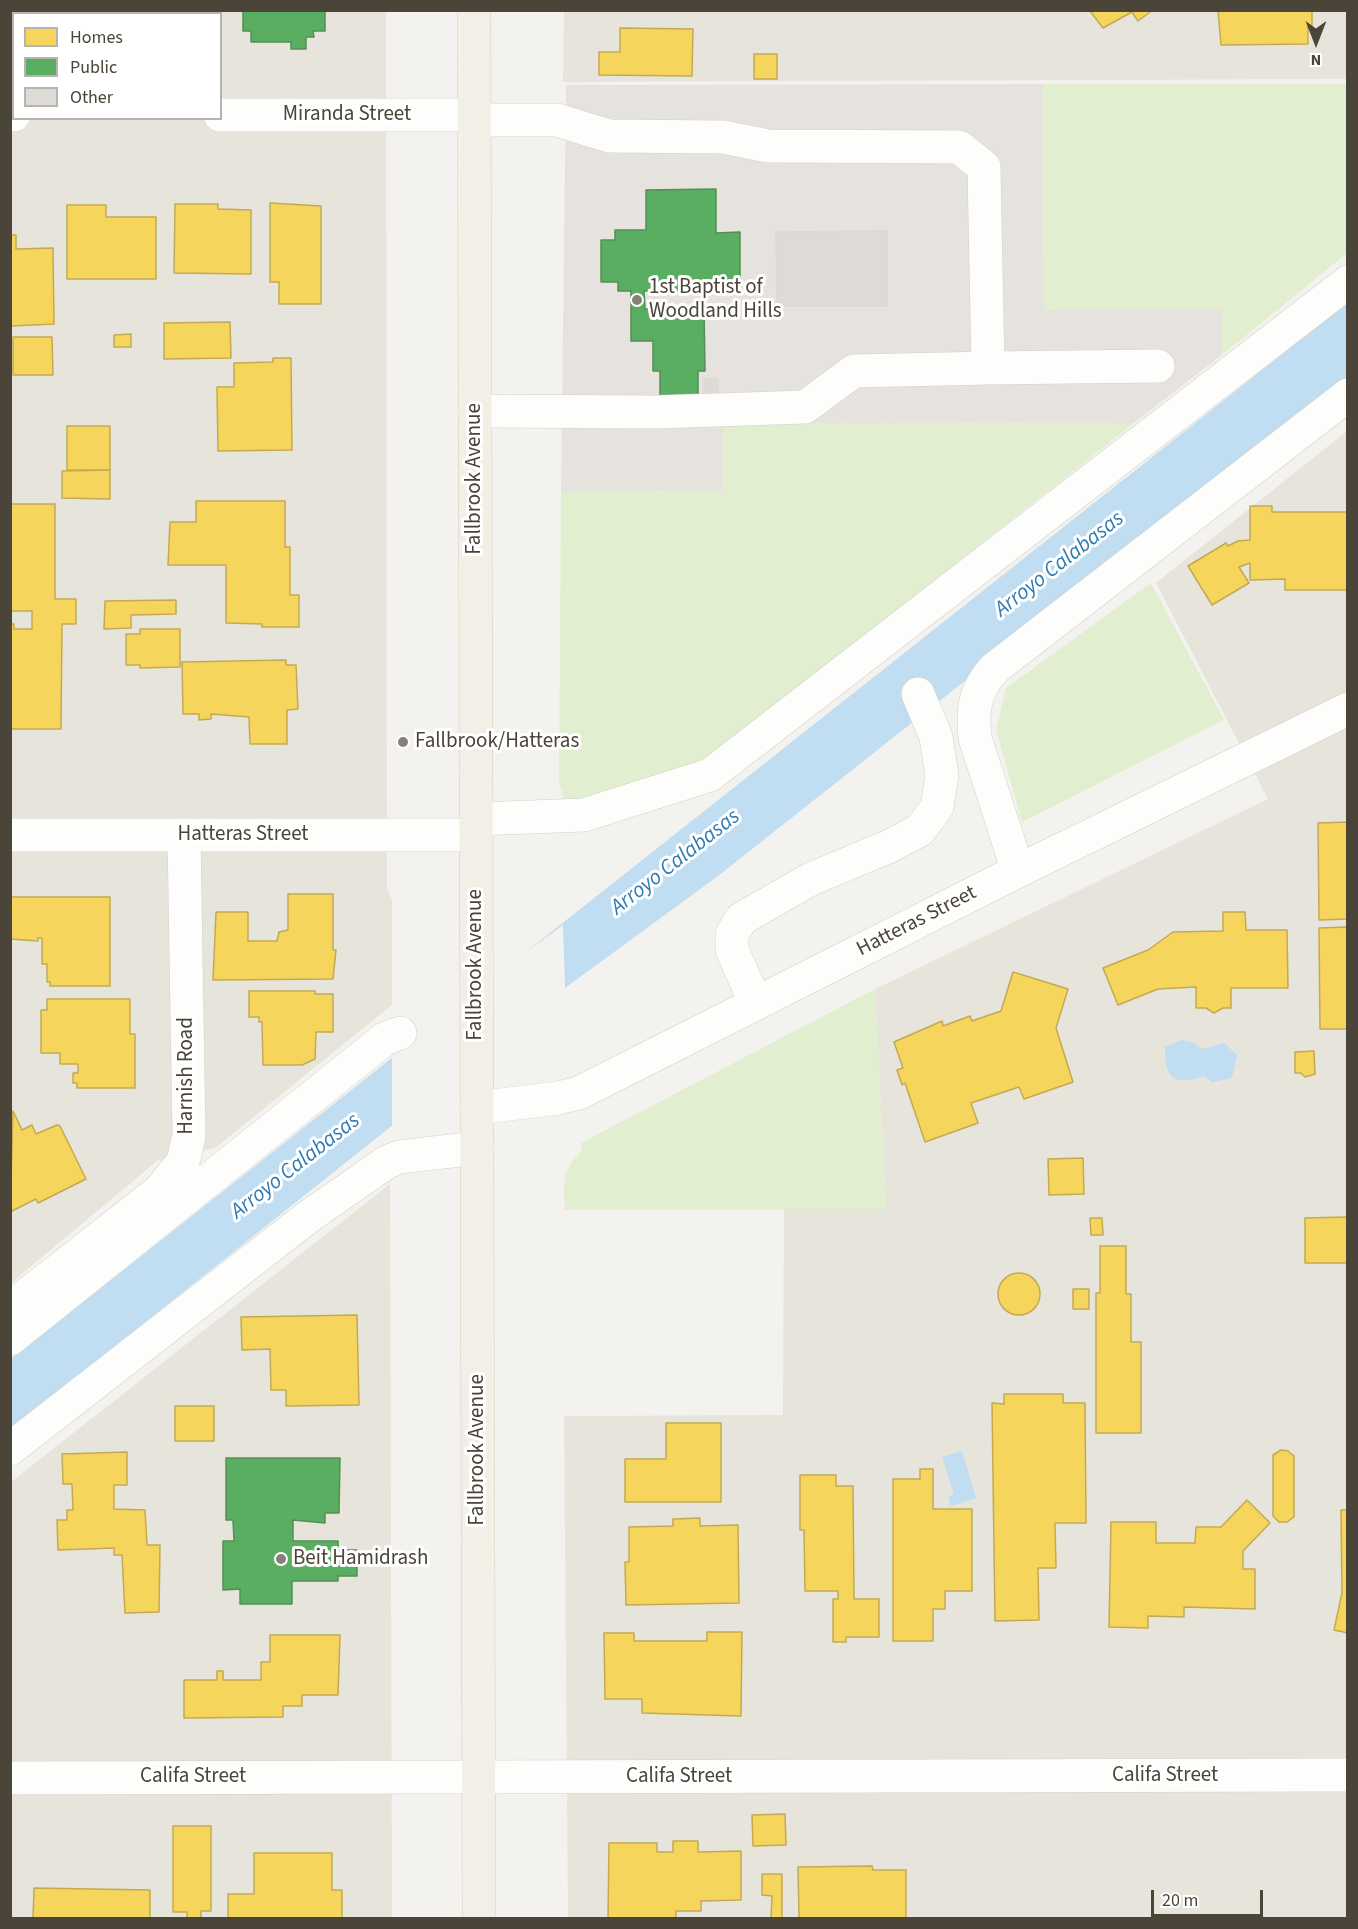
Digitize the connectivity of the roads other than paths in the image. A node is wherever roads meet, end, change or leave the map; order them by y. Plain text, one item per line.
1 (474, 10) edge
2 (222, 115) edge
3 (474, 117) junction
4 (1347, 282) edge
5 (1158, 366) dead end
6 (988, 369) junction
7 (1347, 395) edge
8 (475, 411) junction
9 (918, 694) dead end
10 (1347, 709) edge
11 (476, 827) junction
12 (10, 835) edge
13 (184, 835) junction
14 (1018, 871) junction
15 (756, 1004) junction
16 (400, 1033) dead end
17 (477, 1108) junction
18 (477, 1148) junction
19 (10, 1308) edge
20 (10, 1339) edge
21 (10, 1449) edge
22 (1347, 1775) edge
23 (480, 1777) junction
24 (10, 1778) edge
25 (479, 1918) edge

1 - 3 main road, Fallbrook Avenue
2 - 3 street, Miranda Street
3 - 6 street, Miranda Street
3 - 8 main road, Fallbrook Avenue
4 - 11 street, Hatteras Street
5 - 6 street
6 - 8 street
7 - 14 street
8 - 11 main road, Fallbrook Avenue
9 - 15 street
10 - 14 street, Hatteras Street
11 - 13 street, Hatteras Street
11 - 17 main road, Fallbrook Avenue
12 - 13 street, Hatteras Street
13 - 19 street, Harnish Road
14 - 15 street, Hatteras Street
15 - 17 street, Hatteras Street
16 - 20 street
17 - 18 main road, Fallbrook Avenue
18 - 21 street
18 - 23 main road, Fallbrook Avenue
22 - 23 street, Califa Street
23 - 24 street, Califa Street
23 - 25 main road, Fallbrook Avenue

